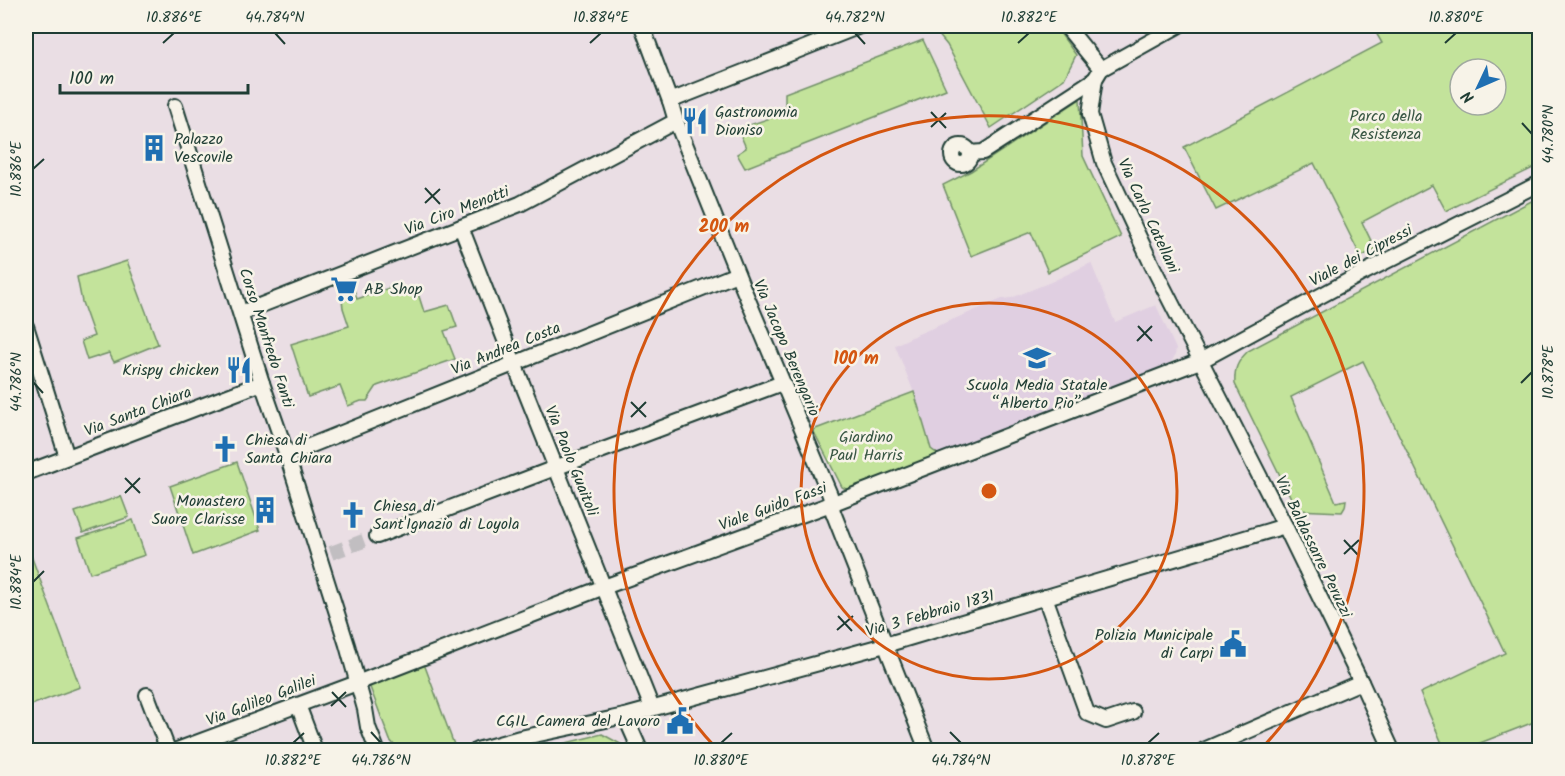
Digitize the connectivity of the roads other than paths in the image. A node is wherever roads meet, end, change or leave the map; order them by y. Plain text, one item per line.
1 (642, 26) edge
2 (860, 26) edge
3 (1066, 26) edge
4 (1178, 26) edge
5 (1098, 74) junction
6 (670, 101) junction
7 (175, 106) dead end
8 (676, 121) junction
9 (970, 153) dead end
10 (1539, 183) edge
11 (461, 226) junction
12 (737, 274) junction
13 (240, 313) junction
14 (26, 326) edge
15 (1200, 361) junction
16 (514, 363) junction
17 (262, 383) junction
18 (782, 383) junction
19 (287, 455) junction
20 (67, 457) junction
21 (555, 468) junction
22 (26, 473) edge
23 (831, 504) junction
24 (1285, 526) junction
25 (377, 536) tunnel mouth
26 (604, 587) junction
27 (1045, 597) junction
28 (885, 645) junction
29 (1361, 682) junction
30 (357, 683) junction
31 (147, 695) dead end
32 (298, 705) junction
33 (652, 708) junction
34 (365, 709) junction
35 (1133, 712) dead end
36 (625, 716) junction
37 (368, 727) junction
38 (382, 749) edge
39 (168, 750) edge
40 (177, 750) edge
41 (315, 750) edge
42 (364, 750) edge
43 (477, 750) edge
44 (640, 750) edge
45 (927, 750) edge
46 (1204, 750) edge
47 (1392, 750) edge

1 - 6 street, Via Jacopo Berengario
2 - 6 street
3 - 5 street
4 - 5 street
5 - 9 street
5 - 15 street, Via Carlo Catellani
6 - 8 street, Via Jacopo Berengario
7 - 13 street, Corso Manfredo Fanti
8 - 11 street, Via Ciro Menotti
8 - 12 street, Via Jacopo Berengario
10 - 15 street, Viale dei Cipressi
11 - 13 street, Via Ciro Menotti
11 - 16 street, Via Paolo Guaitoli
12 - 16 street, Via Andrea Costa
12 - 18 street, Via Jacopo Berengario
13 - 17 street, Corso Manfredo Fanti
14 - 20 street
15 - 23 street, Viale Guido Fassi
15 - 24 street, Via Baldassarre Peruzzi
16 - 19 street, Via Andrea Costa
16 - 21 street, Via Paolo Guaitoli
17 - 19 street, Corso Manfredo Fanti
17 - 20 street, Via Santa Chiara
18 - 21 street
18 - 23 street, Via Jacopo Berengario
19 - 30 street, Corso Manfredo Fanti
20 - 22 street, Via Santa Chiara
21 - 25 street
21 - 26 street, Via Paolo Guaitoli
23 - 26 street, Viale Guido Fassi
23 - 28 street, Via Jacopo Berengario
24 - 27 street, Via 3 Febbraio 1831
24 - 29 street, Via Baldassarre Peruzzi
26 - 30 street, Viale Guido Fassi
26 - 33 street, Via Paolo Guaitoli
27 - 28 street, Via 3 Febbraio 1831
27 - 35 street
28 - 33 street, Via 3 Febbraio 1831
28 - 45 street, Via Jacopo Berengario
29 - 46 street
29 - 47 street, Via Baldassarre Peruzzi
30 - 32 street, Via Galileo Galilei
30 - 34 street, Corso Manfredo Fanti
31 - 39 street
32 - 40 street, Via Galileo Galilei
32 - 41 street
33 - 36 street, Via 3 Febbraio 1831
34 - 37 street
34 - 38 street
36 - 43 street, Via 3 Febbraio 1831
36 - 44 street
37 - 38 street
37 - 42 street

